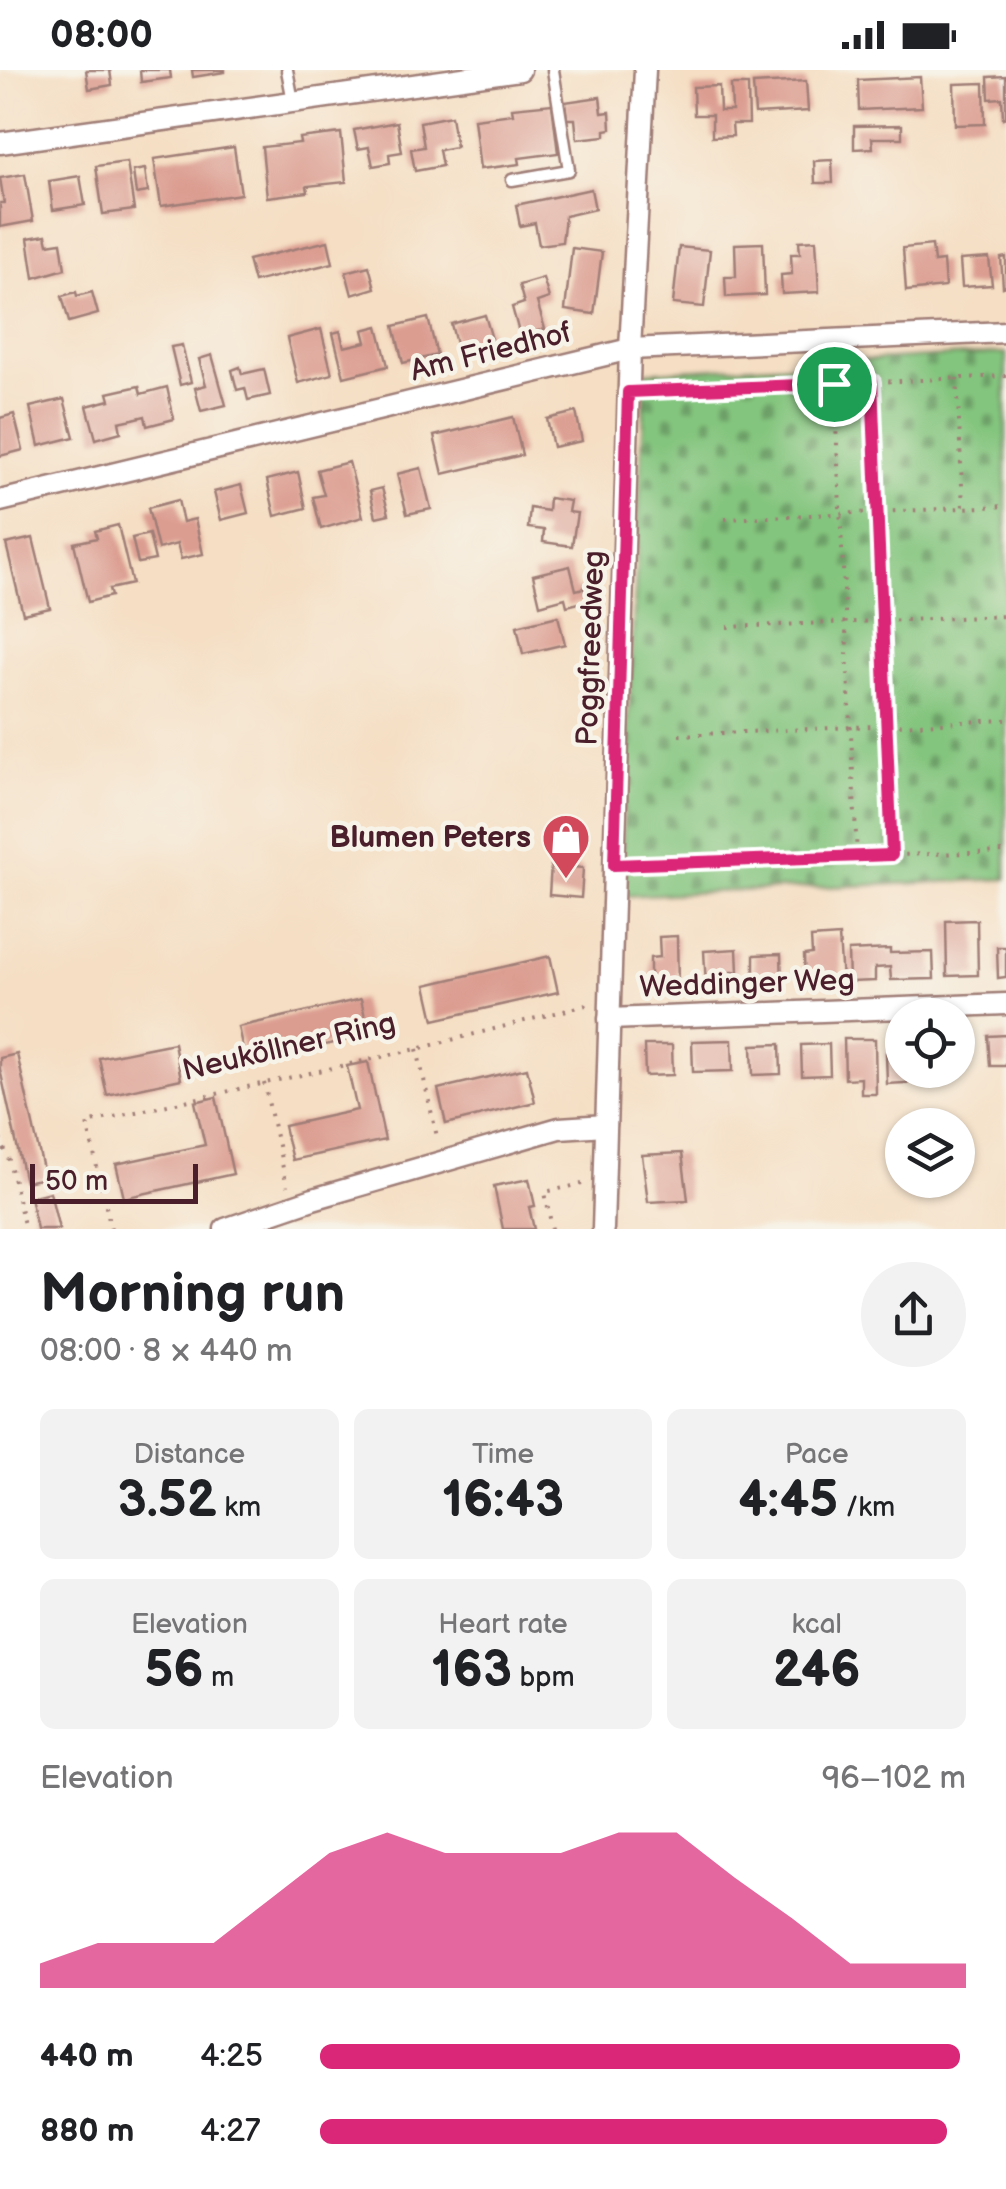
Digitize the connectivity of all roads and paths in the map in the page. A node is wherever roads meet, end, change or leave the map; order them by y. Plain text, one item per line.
1 (287, 70) edge
2 (520, 70) edge
3 (553, 70) edge
4 (645, 70) edge
5 (293, 102) junction
6 (0, 144) edge
7 (512, 180) dead end
8 (1006, 332) edge
9 (630, 350) junction
10 (1006, 376) edge
11 (957, 378) junction
12 (872, 382) junction
13 (834, 384) junction
14 (628, 392) junction
15 (0, 501) edge
16 (1006, 506) edge
17 (963, 508) junction
18 (877, 512) junction
19 (841, 514) junction
20 (726, 519) dead end
21 (1006, 616) edge
22 (882, 621) junction
23 (846, 622) junction
24 (727, 628) dead end
25 (1006, 720) edge
26 (886, 725) junction
27 (850, 727) junction
28 (679, 735) dead end
29 (1006, 852) edge
30 (892, 855) junction
31 (856, 856) junction
32 (614, 865) junction
33 (1006, 1004) edge
34 (610, 1010) junction
35 (417, 1048) junction
36 (264, 1083) junction
37 (606, 1125) junction
38 (0, 1139) edge
39 (439, 1146) dead end
40 (604, 1179) junction
41 (289, 1192) dead end
42 (25, 1229) edge
43 (110, 1229) edge
44 (224, 1229) edge
45 (552, 1229) edge
46 (602, 1229) edge

1 - 5 lane
2 - 5 street
3 - 7 lane
4 - 9 street, Poggfreedweg
5 - 6 street
8 - 9 street, Am Friedhof
9 - 14 street, Poggfreedweg
9 - 15 street, Am Friedhof
10 - 11 path
11 - 12 path
11 - 17 path
12 - 13 path
12 - 18 path
13 - 14 path
13 - 19 path
14 - 32 street, Poggfreedweg
16 - 17 path
17 - 18 path
18 - 19 path
18 - 22 path
19 - 20 path
19 - 23 path
21 - 22 path
22 - 23 path
22 - 26 path
23 - 24 path
23 - 27 path
25 - 26 path
26 - 27 path
26 - 30 path
27 - 28 path
27 - 31 path
29 - 30 path
30 - 31 path
31 - 32 path
32 - 34 street, Poggfreedweg
33 - 34 street, Weddinger Weg
34 - 35 path, Neuköllner Ring
34 - 37 street, Poggfreedweg
35 - 36 path, Neuköllner Ring
35 - 39 path
36 - 41 path
36 - 43 path, Neuköllner Ring
37 - 40 street, Poggfreedweg
37 - 44 street
38 - 42 path
40 - 45 path
40 - 46 street, Poggfreedweg

